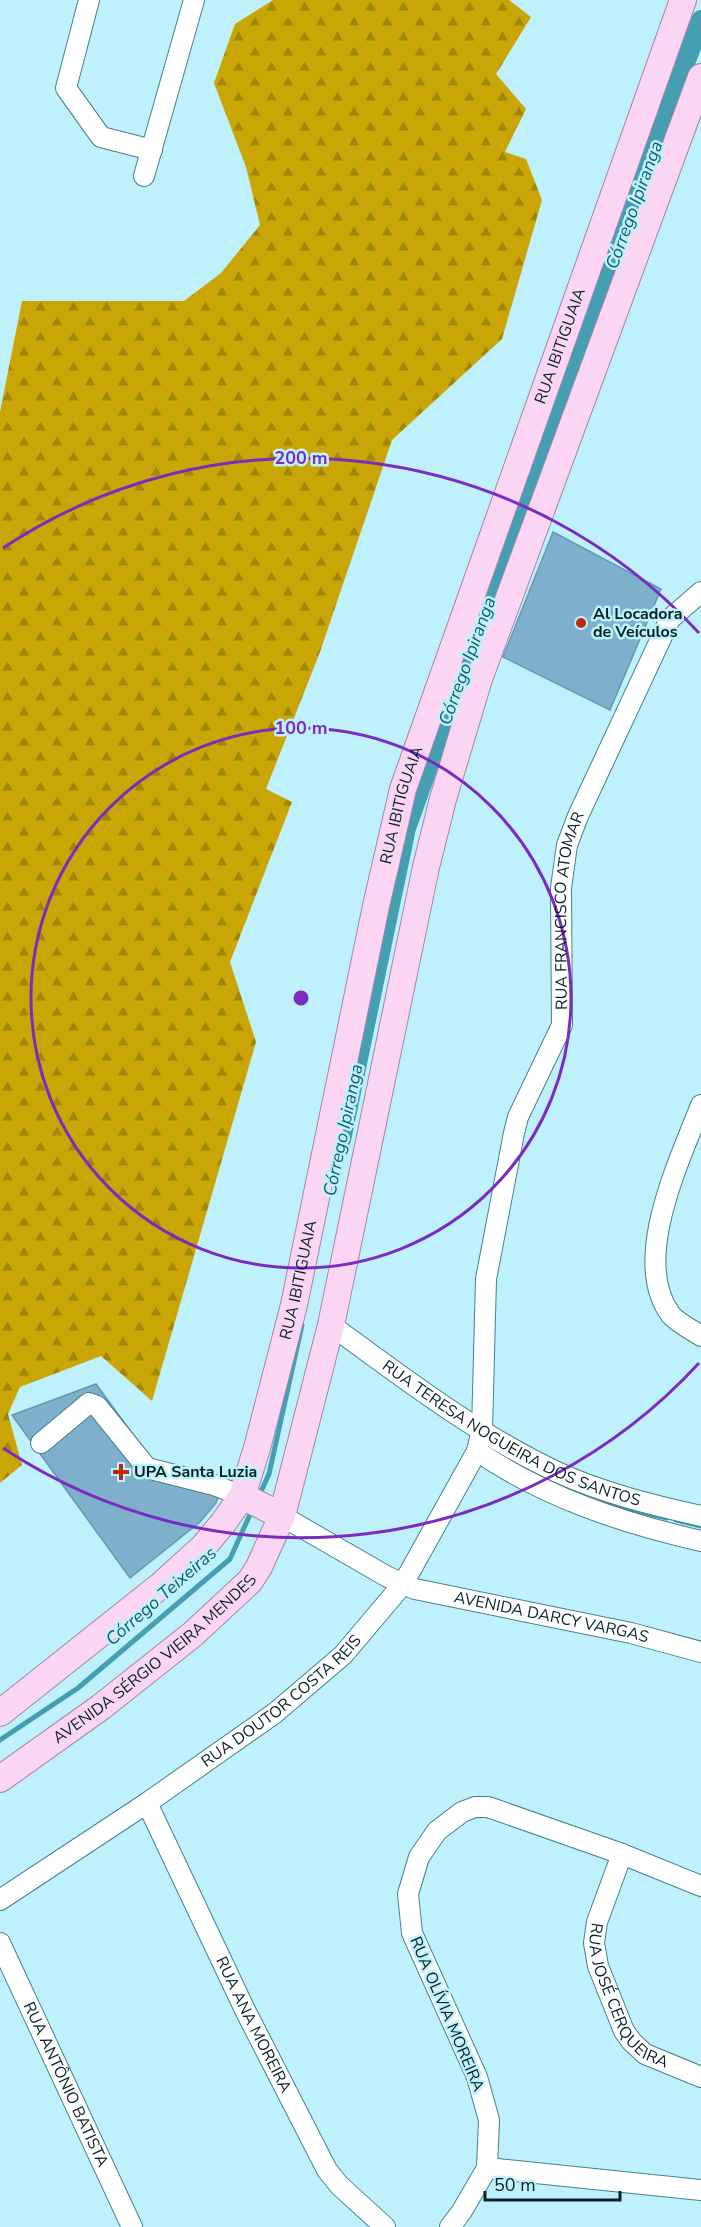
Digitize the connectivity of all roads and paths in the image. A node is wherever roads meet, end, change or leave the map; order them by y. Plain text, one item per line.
1 (89, 0) edge
2 (194, 0) edge
3 (683, 0) edge
4 (701, 76) edge
5 (152, 150) junction
6 (144, 176) dead end
7 (701, 592) edge
8 (458, 645) junction
9 (487, 654) junction
10 (701, 1105) edge
11 (331, 1325) junction
12 (701, 1336) edge
13 (482, 1430) junction
14 (41, 1443) dead end
15 (477, 1450) junction
16 (183, 1492) dead end
17 (252, 1502) junction
18 (701, 1516) edge
19 (701, 1541) edge
20 (403, 1584) junction
21 (701, 1652) edge
22 (0, 1713) edge
23 (0, 1779) edge
24 (147, 1803) junction
25 (622, 1854) junction
26 (701, 1886) edge
27 (0, 1900) edge
28 (0, 1943) edge
29 (701, 2077) edge
30 (487, 2168) junction
31 (701, 2190) edge
32 (132, 2227) edge
33 (385, 2227) edge
34 (450, 2227) edge

1 - 5 street
2 - 5 street
3 - 8 main road, RUA IBITIGUAIA
4 - 9 main road
5 - 6 street
7 - 13 street, RUA FRANCISCO ATOMAR
8 - 9 street
8 - 17 main road, RUA IBITIGUAIA
9 - 11 main road
10 - 12 street
11 - 13 street, RUA TERESA NOGUEIRA DOS SANTOS
11 - 17 main road
13 - 15 street, RUA DOUTOR COSTA REIS
13 - 18 street, RUA TERESA NOGUEIRA DOS SANTOS
14 - 17 street, AVENIDA DARCY VARGAS
15 - 19 street, RUA TERESA NOGUEIRA DOS SANTOS
15 - 20 street, RUA DOUTOR COSTA REIS
16 - 17 street
17 - 20 street, AVENIDA DARCY VARGAS
17 - 22 main road
17 - 23 main road, AVENIDA SÉRGIO VIEIRA MENDES
20 - 21 street, AVENIDA DARCY VARGAS
20 - 24 street, RUA DOUTOR COSTA REIS
24 - 27 street, RUA DOUTOR COSTA REIS
24 - 33 street, RUA ANA MOREIRA
25 - 26 street, RUA OLÍVIA MOREIRA
25 - 29 street, RUA JOSÉ CERQUEIRA
25 - 30 street, RUA OLÍVIA MOREIRA
28 - 32 street, RUA ANTÔNIO BATISTA
30 - 31 street
30 - 34 street, RUA OLÍVIA MOREIRA

